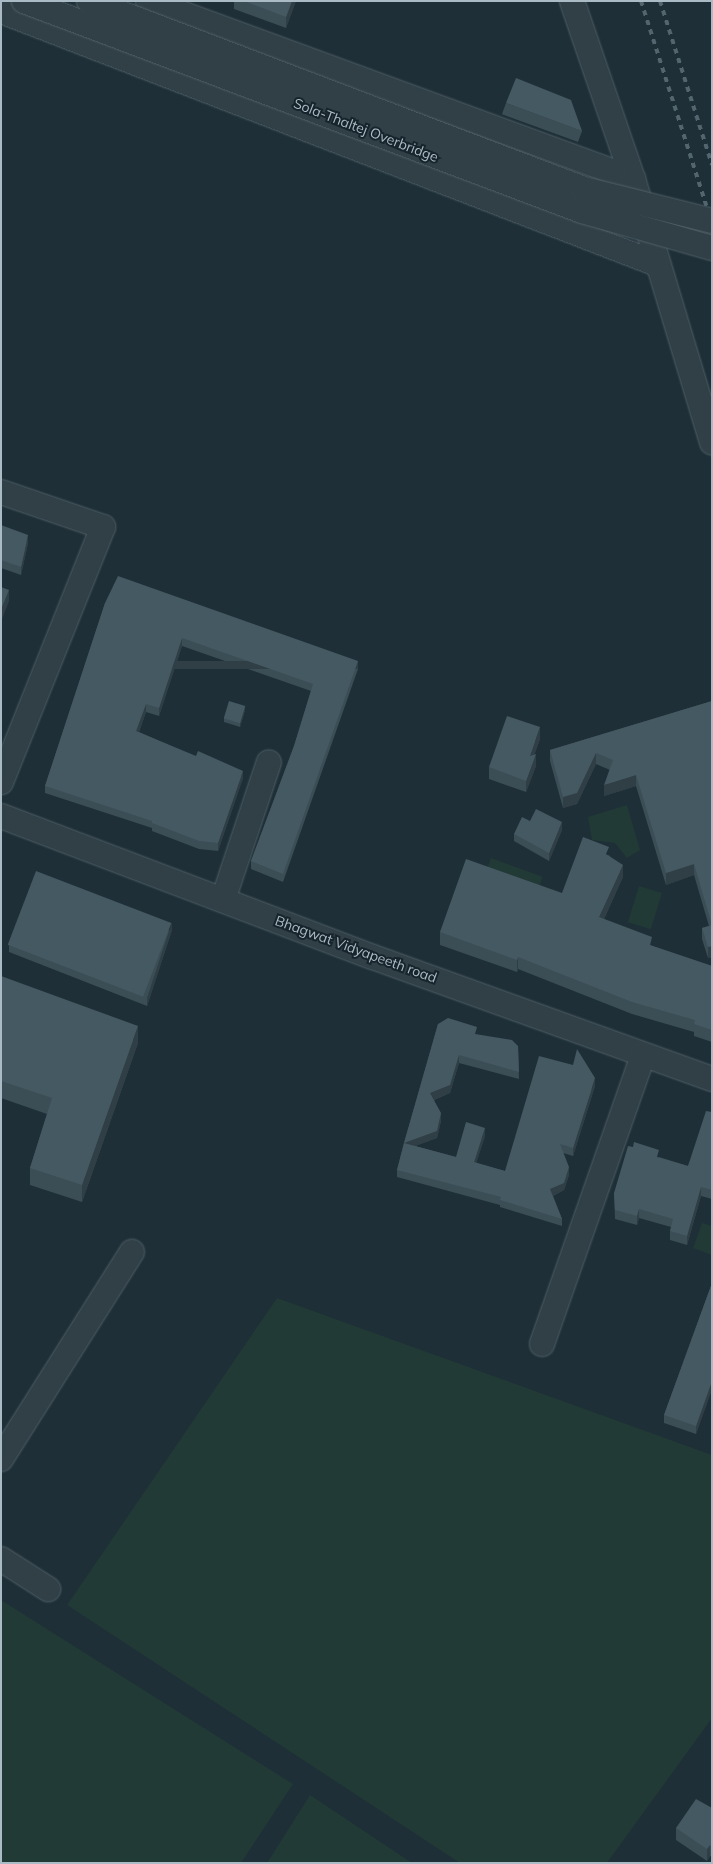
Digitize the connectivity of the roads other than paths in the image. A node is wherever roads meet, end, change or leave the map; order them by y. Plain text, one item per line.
1 (24, 1) edge
2 (89, 1) edge
3 (148, 1) edge
4 (572, 1) edge
5 (1, 11) edge
6 (633, 179) junction
7 (712, 221) edge
8 (712, 248) edge
9 (657, 264) junction
10 (712, 442) edge
11 (1, 492) edge
12 (269, 762) dead end
13 (1, 782) edge
14 (1, 816) edge
15 (223, 900) junction
16 (643, 1055) junction
17 (712, 1079) edge
18 (132, 1252) dead end
19 (542, 1344) dead end
20 (1, 1459) edge
21 (1, 1559) edge
22 (48, 1589) dead end

1 - 8 street, Sola-Thaltej Overbridge, bridge
2 - 7 street, Sola-Thaltej Overbridge, bridge
3 - 6 street
4 - 6 street
5 - 9 street
6 - 9 street
9 - 10 street
11 - 13 street
12 - 15 street
14 - 15 street, Bhagwat Vidyapeeth road
15 - 16 street, Bhagwat Vidyapeeth road
16 - 17 street, Bhagwat Vidyapeeth road
16 - 19 street
18 - 20 street
21 - 22 street

